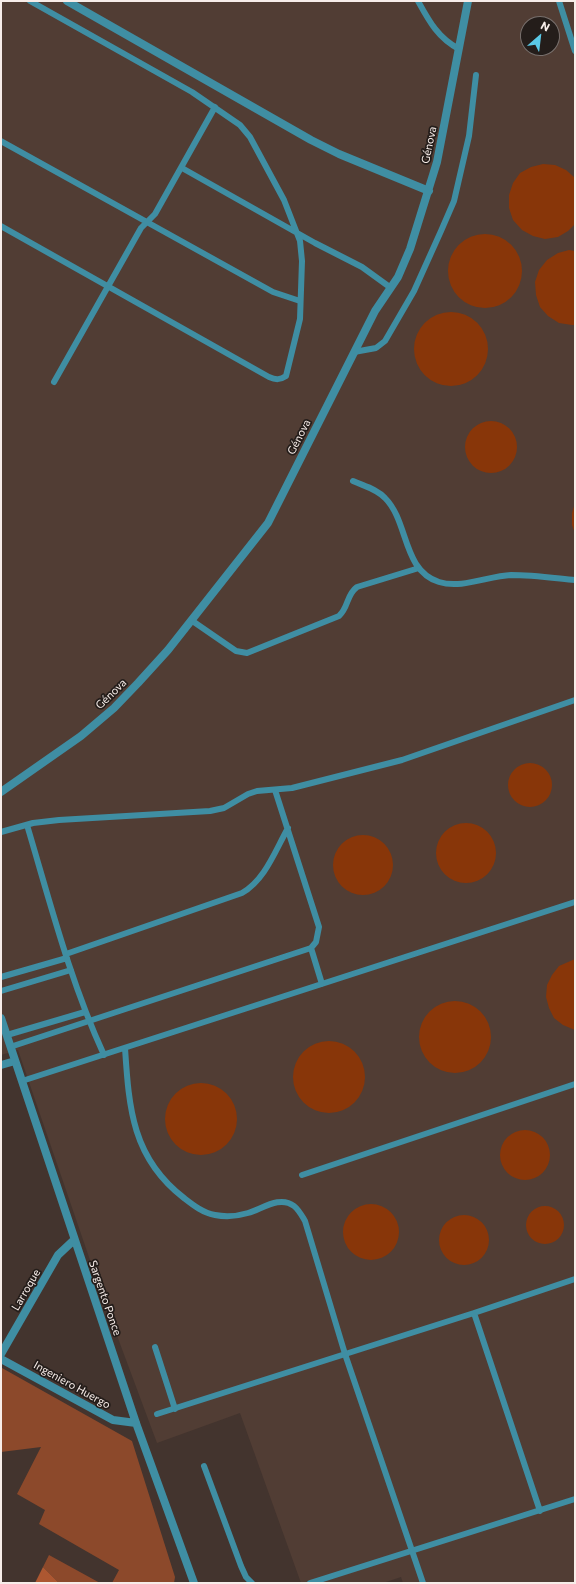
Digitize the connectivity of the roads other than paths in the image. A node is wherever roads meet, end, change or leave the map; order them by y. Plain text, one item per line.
1 (30, 1) edge
2 (67, 1) edge
3 (418, 1) edge
4 (468, 1) edge
5 (559, 1) edge
6 (459, 49) junction
7 (575, 51) edge
8 (476, 75) dead end
9 (215, 107) junction
10 (1, 141) edge
11 (182, 168) junction
12 (429, 191) junction
13 (147, 222) junction
14 (1, 226) edge
15 (297, 233) junction
16 (108, 286) junction
17 (391, 288) junction
18 (300, 301) junction
19 (354, 352) junction
20 (54, 382) dead end
21 (353, 481) dead end
22 (419, 568) junction
23 (575, 580) edge
24 (191, 620) junction
25 (575, 700) edge
26 (275, 790) junction
27 (1, 792) edge
28 (27, 825) junction
29 (288, 828) junction
30 (1, 832) edge
31 (575, 902) edge
32 (311, 948) junction
33 (67, 956) junction
34 (71, 970) junction
35 (1, 977) edge
36 (322, 984) junction
37 (1, 991) edge
38 (85, 1012) junction
39 (1, 1018) edge
40 (89, 1022) junction
41 (7, 1035) junction
42 (10, 1047) junction
43 (125, 1048) junction
44 (104, 1055) junction
45 (15, 1061) junction
46 (1, 1065) edge
47 (22, 1081) junction
48 (575, 1084) edge
49 (302, 1175) dead end
50 (74, 1240) junction
51 (575, 1279) edge
52 (474, 1313) junction
53 (155, 1347) dead end
54 (1, 1354) edge
55 (345, 1354) junction
56 (1, 1359) edge
57 (175, 1409) junction
58 (157, 1414) dead end
59 (136, 1423) junction
60 (204, 1466) dead end
61 (575, 1499) edge
62 (540, 1511) junction
63 (413, 1551) junction
64 (194, 1583) edge
65 (252, 1583) edge
66 (310, 1583) edge
67 (423, 1583) edge

1 - 9 lane
2 - 12 street
3 - 6 lane
4 - 6 street, Génova
5 - 7 lane
6 - 12 street, Génova
8 - 19 lane
9 - 11 lane
9 - 15 lane
10 - 13 lane
11 - 13 lane
11 - 15 lane
12 - 17 street, Génova
13 - 16 lane
13 - 18 lane
14 - 16 lane
15 - 17 lane
15 - 18 lane
16 - 18 lane
16 - 20 lane
17 - 19 street, Génova
19 - 24 street, Génova
21 - 22 lane
22 - 23 lane
22 - 24 lane
24 - 27 street, Génova
25 - 26 lane
26 - 28 lane
26 - 29 lane
28 - 30 lane
28 - 33 lane
29 - 32 lane
29 - 33 lane
31 - 36 lane
32 - 36 lane
32 - 40 lane
33 - 34 lane
33 - 35 lane
34 - 37 lane
34 - 38 lane
36 - 43 lane
38 - 40 lane
38 - 41 lane
39 - 41 street, Sargento Ponce
40 - 42 lane
40 - 44 lane
41 - 42 street, Sargento Ponce
42 - 45 street, Sargento Ponce
43 - 44 lane
43 - 55 lane
44 - 47 lane
45 - 46 street
45 - 47 street, Sargento Ponce
47 - 50 street, Sargento Ponce
48 - 49 lane
50 - 54 street, Larroque
50 - 59 street, Sargento Ponce
51 - 52 lane
52 - 55 lane
52 - 62 lane
53 - 57 lane
55 - 57 lane
55 - 63 lane
56 - 59 street, Ingeniero Huergo
57 - 58 lane
59 - 64 street, Sargento Ponce
60 - 65 lane
61 - 62 lane
62 - 63 lane
63 - 66 lane
63 - 67 lane

